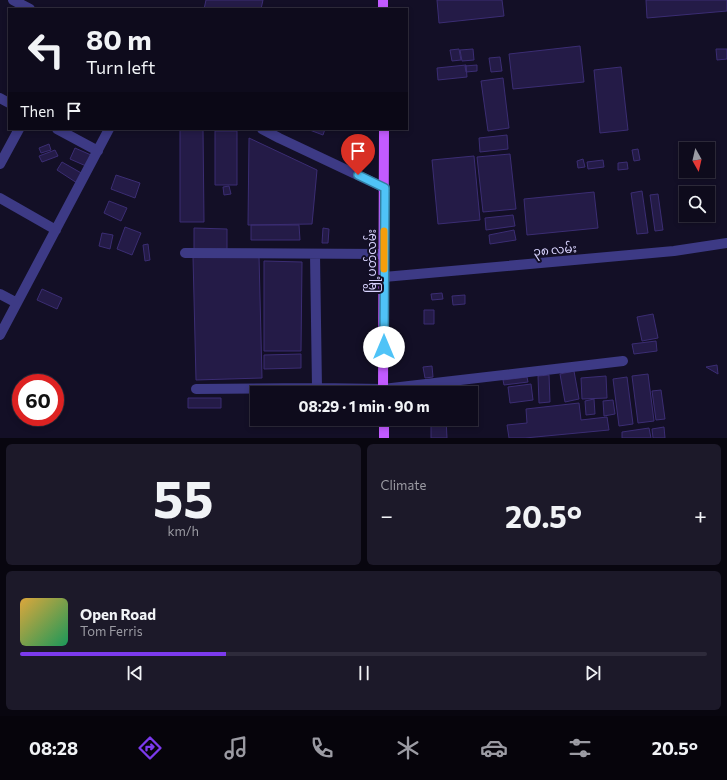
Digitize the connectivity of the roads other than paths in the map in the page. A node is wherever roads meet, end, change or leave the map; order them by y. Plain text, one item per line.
1 (13, 0) edge
2 (28, 8) edge
3 (18, 130) edge
4 (59, 130) edge
5 (108, 130) edge
6 (264, 130) edge
7 (384, 130) edge
8 (98, 151) junction
9 (0, 164) edge
10 (385, 188) junction
11 (0, 198) edge
12 (56, 230) junction
13 (727, 243) edge
14 (185, 253) dead end
15 (315, 254) junction
16 (384, 254) junction
17 (384, 277) junction
18 (0, 294) edge
19 (17, 303) junction
20 (0, 335) edge
21 (622, 361) dead end
22 (317, 386) edge
23 (383, 386) edge
24 (423, 386) edge
25 (196, 389) dead end
26 (250, 389) edge
27 (384, 426) edge
28 (384, 438) edge

1 - 2 street
3 - 9 street
4 - 8 street
5 - 8 street
6 - 10 street
7 - 10 main road, မြို့ပတ်လမ်း
8 - 12 street
10 - 16 main road, မြို့ပတ်လမ်း
11 - 12 street
12 - 19 street
13 - 17 street, ၃၈ လမ်း
14 - 15 street
15 - 16 street
15 - 22 street
16 - 17 main road, မြို့ပတ်လမ်း
17 - 23 main road, မြို့ပတ်လမ်း
18 - 19 street
19 - 20 street
21 - 24 street
25 - 26 street
27 - 28 main road

